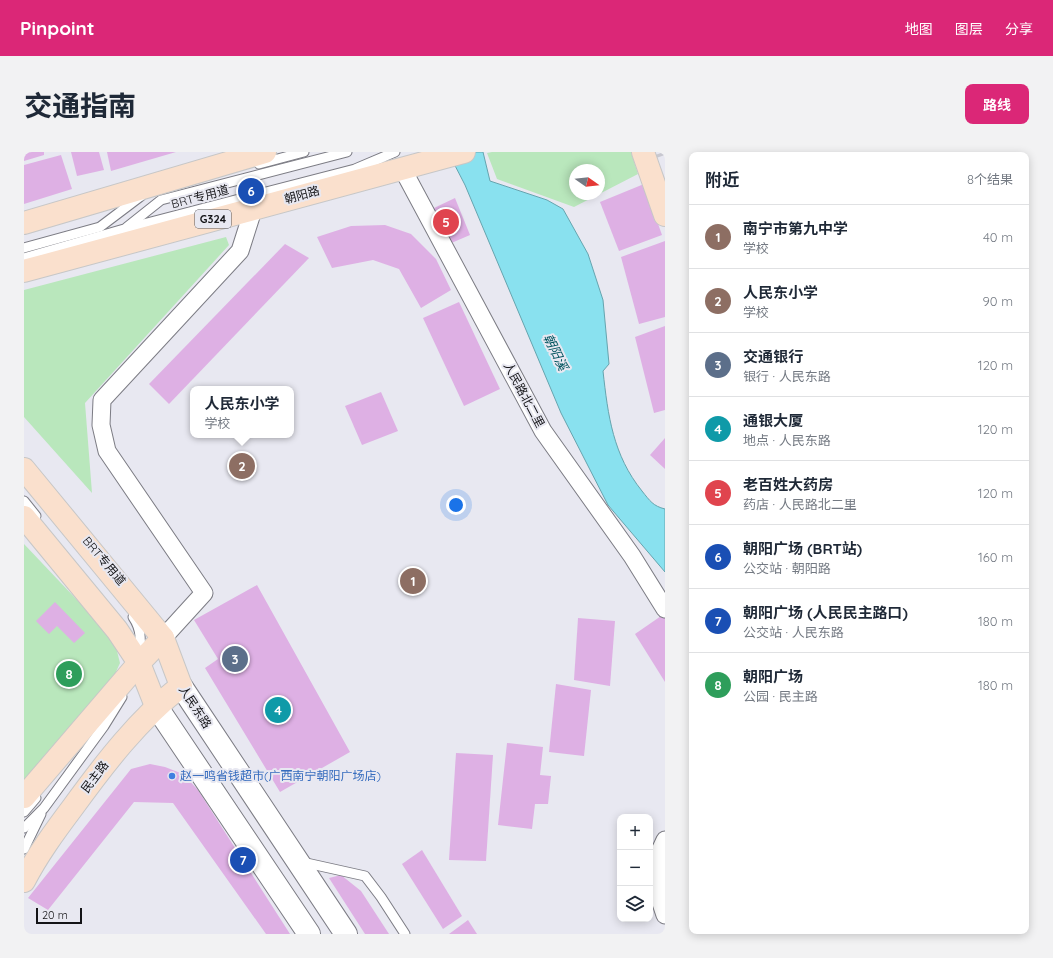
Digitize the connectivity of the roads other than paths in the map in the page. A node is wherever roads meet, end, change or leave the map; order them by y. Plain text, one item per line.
1 (265, 152) edge
2 (304, 152) edge
3 (347, 152) edge
4 (464, 152) edge
5 (643, 152) edge
6 (399, 160) edge
7 (142, 195) junction
8 (254, 207) junction
9 (665, 215) edge
10 (24, 223) edge
11 (24, 227) edge
12 (124, 229) junction
13 (24, 248) edge
14 (24, 258) edge
15 (24, 271) edge
16 (24, 469) edge
17 (24, 502) edge
18 (44, 508) dead end
19 (34, 521) edge
20 (665, 609) edge
21 (120, 620) dead end
22 (163, 638) junction
23 (139, 663) junction
24 (181, 686) junction
25 (156, 706) junction
26 (24, 797) edge
27 (44, 808) junction
28 (24, 812) edge
29 (24, 828) edge
30 (665, 840) edge
31 (24, 849) edge
32 (298, 861) junction
33 (24, 880) edge
34 (665, 915) edge
35 (309, 934) edge
36 (346, 934) edge
37 (405, 934) edge

1 - 10 main road
2 - 7 lane, BRT专用道
3 - 12 lane, BRT专用道
4 - 6 main road, 朝阳路 / G324
5 - 9 main road
6 - 8 main road, 朝阳路 / G324
6 - 12 lane, BRT专用道
6 - 20 street, 人民路北二里
7 - 11 lane, BRT专用道
7 - 13 lane, BRT专用道
8 - 15 main road, 朝阳路 / G324
8 - 22 street
12 - 14 lane, BRT专用道
16 - 22 main road, 人民东路
17 - 19 lane
18 - 23 lane, BRT专用道
19 - 23 main road
21 - 23 lane
22 - 23 main road
22 - 24 main road, 人民东路
23 - 25 main road
23 - 26 main road
23 - 27 lane, BRT专用道
23 - 28 lane, BRT专用道
24 - 25 main road, 民主路
24 - 32 main road, 人民东路
25 - 33 main road, 民主路
25 - 35 main road
27 - 29 lane, BRT专用道
27 - 31 lane, BRT专用道
30 - 34 street
32 - 36 main road, 人民东路
32 - 37 lane

